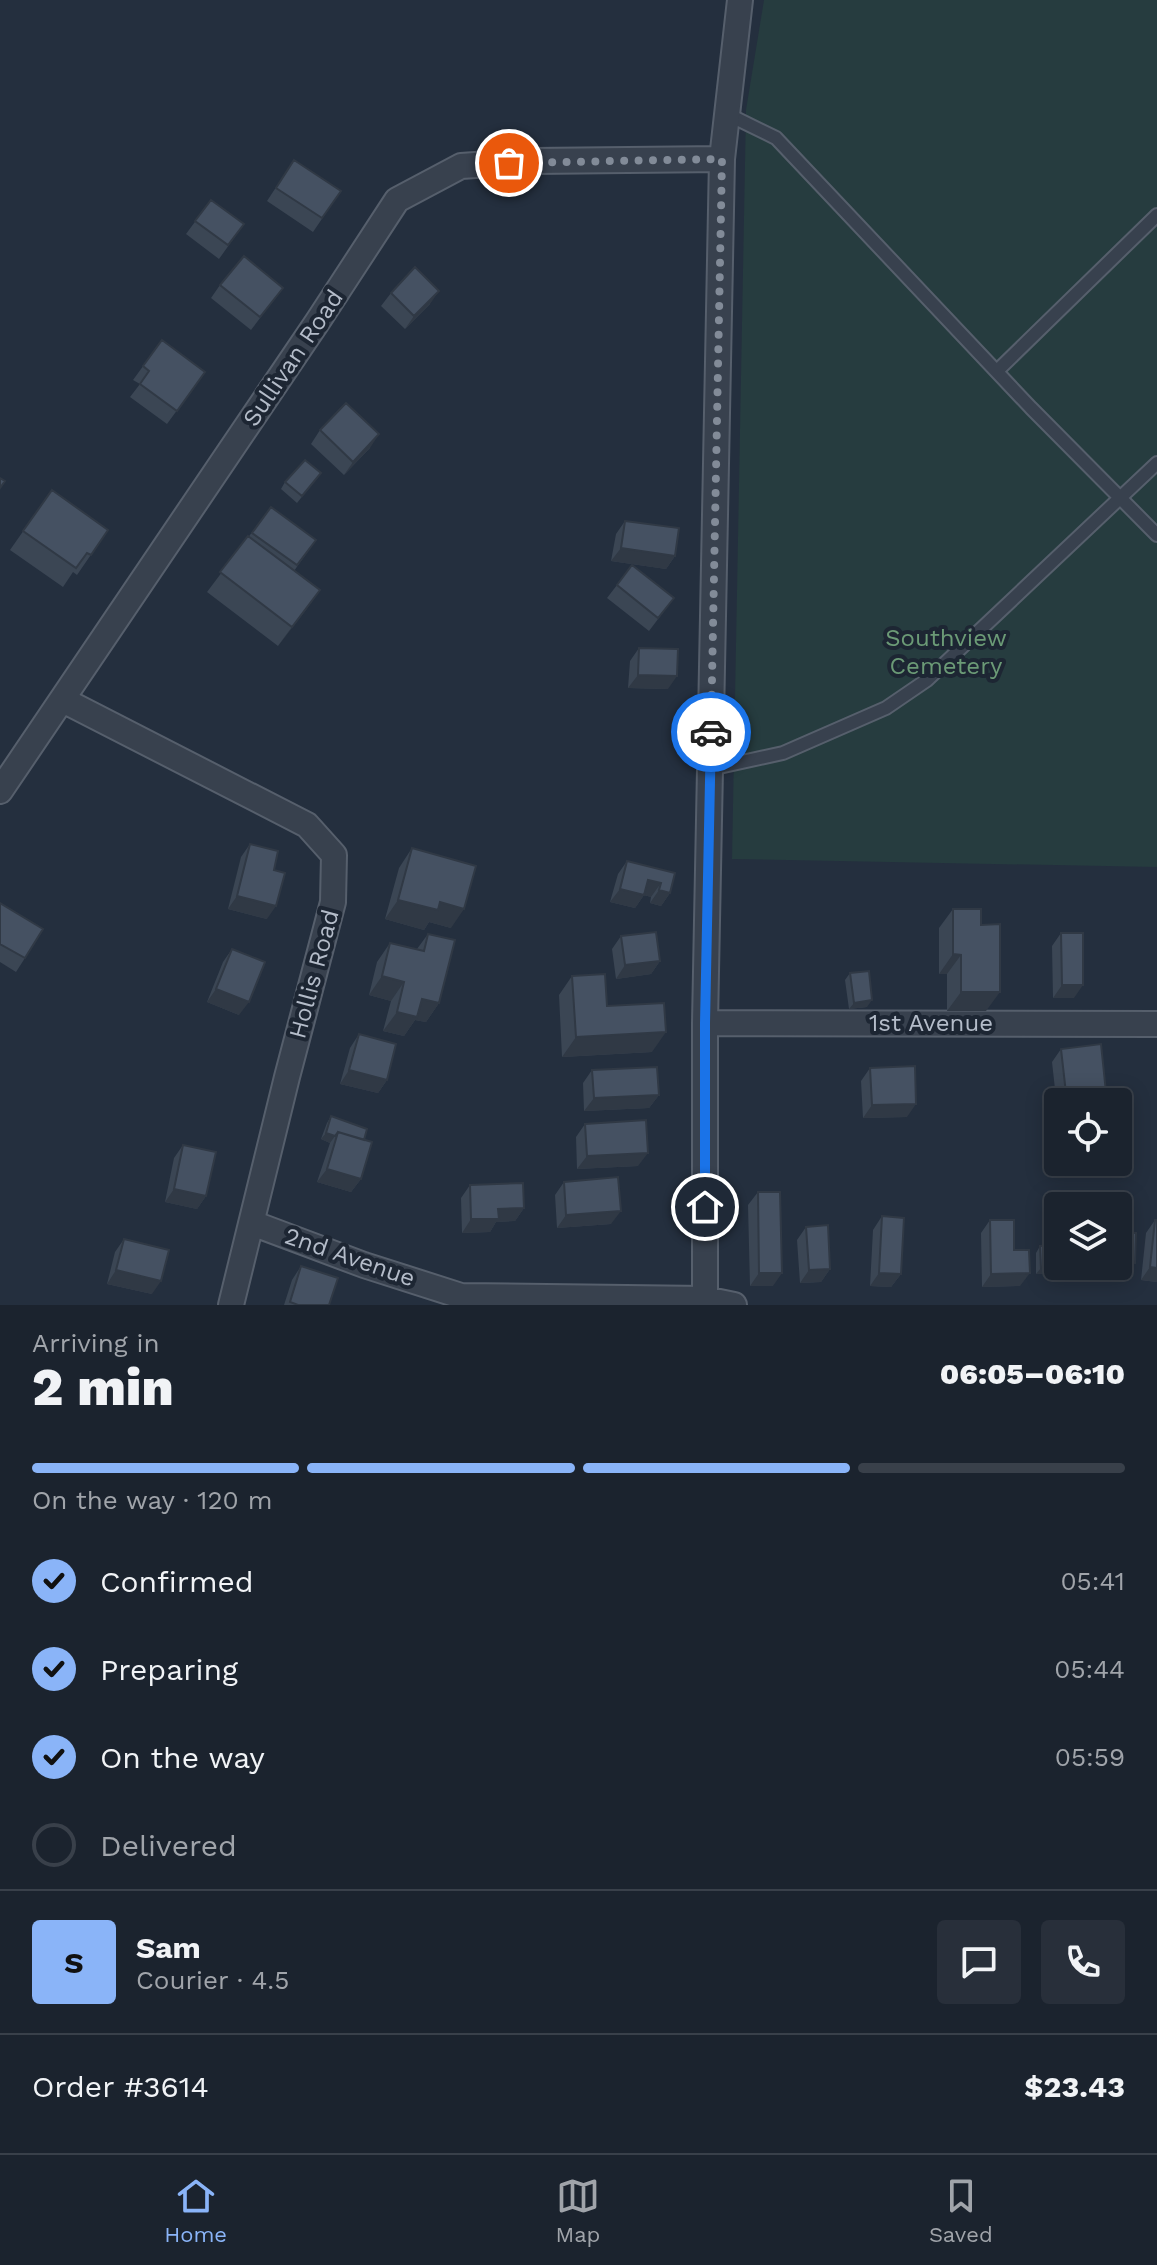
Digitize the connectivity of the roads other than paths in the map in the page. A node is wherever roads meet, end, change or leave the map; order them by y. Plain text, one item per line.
1 (740, 0) edge
2 (727, 114) junction
3 (722, 159) junction
4 (1157, 215) edge
5 (997, 371) junction
6 (1157, 463) edge
7 (1121, 498) junction
8 (1157, 535) edge
9 (63, 700) junction
10 (710, 769) junction
11 (0, 791) edge
12 (705, 1023) junction
13 (1157, 1024) edge
14 (252, 1223) junction
15 (705, 1302) edge
16 (231, 1305) edge
17 (734, 1305) edge

1 - 2 street
2 - 3 street
2 - 5 lane
3 - 9 street, Sullivan Road
3 - 10 street
4 - 5 lane
5 - 7 lane
6 - 7 lane
7 - 8 lane
7 - 10 lane
9 - 11 street, Sullivan Road
9 - 14 street, Hollis Road
10 - 12 street
12 - 13 street, 1st Avenue
12 - 15 street
14 - 15 street, 2nd Avenue
14 - 16 street, Hollis Road
15 - 17 street, 2nd Avenue

